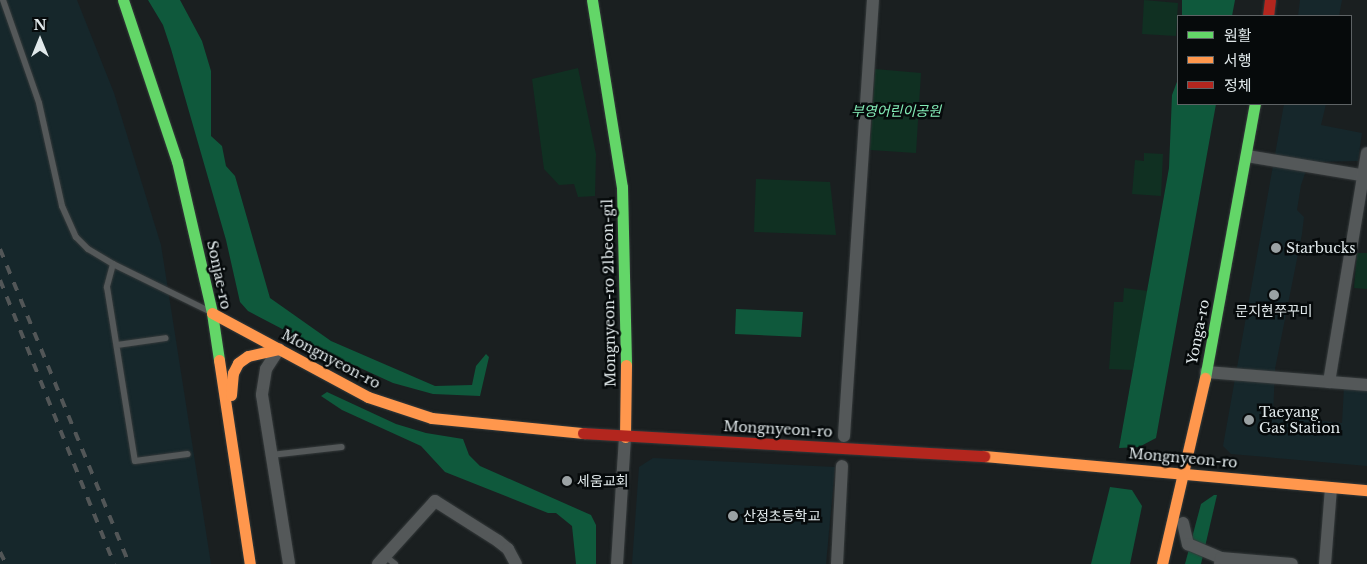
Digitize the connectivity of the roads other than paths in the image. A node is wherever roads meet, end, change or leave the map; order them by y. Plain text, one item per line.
1 (3, 0) edge
2 (123, 0) edge
3 (592, 0) edge
4 (873, 0) edge
5 (1270, 0) edge
6 (1268, 15) edge
7 (1255, 105) edge
8 (1367, 153) edge
9 (1247, 156) junction
10 (1365, 176) edge
11 (113, 264) junction
12 (212, 313) junction
13 (166, 338) dead end
14 (117, 345) junction
15 (279, 348) junction
16 (1206, 372) junction
17 (1329, 382) junction
18 (1367, 385) edge
19 (229, 423) junction
20 (844, 436) dead end
21 (625, 437) junction
22 (342, 447) dead end
23 (188, 454) dead end
24 (271, 455) junction
25 (842, 466) dead end
26 (1184, 474) junction
27 (1331, 488) junction
28 (1367, 490) edge
29 (1182, 523) dead end
30 (386, 561) edge
31 (1220, 561) edge
32 (250, 564) edge
33 (289, 564) edge
34 (516, 564) edge
35 (617, 564) edge
36 (837, 564) edge
37 (1162, 564) edge
38 (1292, 564) edge
39 (1325, 564) edge

1 - 11 lane
2 - 12 main road, Sonjae-ro
3 - 21 main road, Mongnyeon-ro 21beon-gil
4 - 20 street
5 - 6 main road
7 - 9 main road, Yonga-ro
8 - 10 street
9 - 10 street
9 - 16 main road, Yonga-ro
10 - 17 street
11 - 12 lane
11 - 14 lane
12 - 15 main road, Mongnyeon-ro
12 - 19 main road, Sonjae-ro
13 - 14 lane
14 - 23 lane
15 - 19 main road
15 - 21 main road, Mongnyeon-ro
15 - 24 street
16 - 17 street
16 - 26 main road, Yonga-ro
17 - 18 street
19 - 32 main road, Sonjae-ro
21 - 26 main road, Mongnyeon-ro
21 - 35 street
22 - 24 lane
24 - 33 street
25 - 36 street
26 - 27 main road, Mongnyeon-ro
26 - 37 main road, Yonga-ro
27 - 28 main road, Mongnyeon-ro
27 - 39 street
29 - 31 street
30 - 34 street
31 - 38 street

